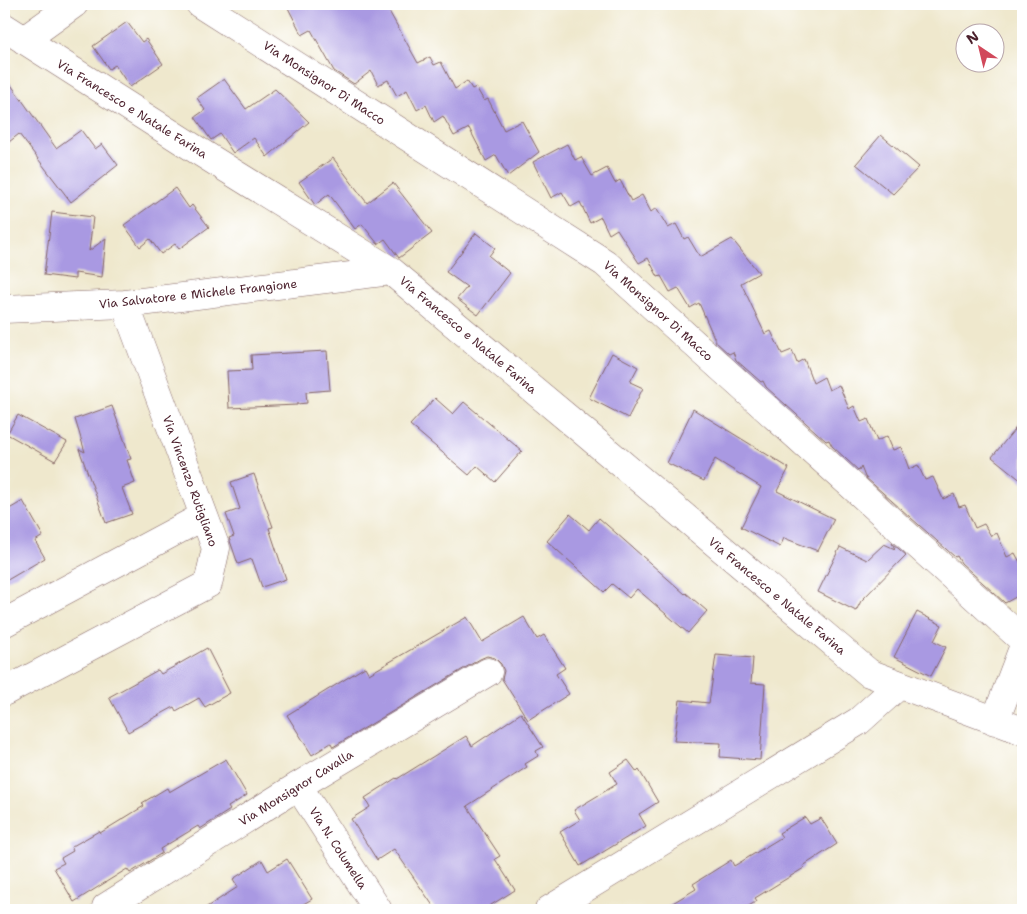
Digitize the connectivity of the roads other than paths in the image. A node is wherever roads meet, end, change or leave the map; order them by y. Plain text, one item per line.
1 (74, 4) edge
2 (200, 4) edge
3 (14, 34) edge
4 (391, 271) junction
5 (125, 304) junction
6 (4, 309) edge
7 (204, 516) junction
8 (4, 623) edge
9 (1023, 640) edge
10 (1023, 648) edge
11 (488, 672) dead end
12 (900, 685) junction
13 (4, 692) edge
14 (995, 721) junction
15 (1023, 731) edge
16 (298, 786) junction
17 (106, 907) dead end
18 (378, 910) edge
19 (549, 910) edge

1 - 3 street
2 - 9 street, Via Monsignor Di Macco
3 - 4 street, Via Francesco e Natale Farina
4 - 5 street, Via Salvatore e Michele Frangione
4 - 12 street, Via Francesco e Natale Farina
5 - 6 street, Via Salvatore e Michele Frangione
5 - 7 street, Via Vincenzo Rutigliano
7 - 8 street
7 - 13 street, Via Vincenzo Rutigliano
10 - 14 street
11 - 16 street, Via Monsignor Cavalla
12 - 14 street, Via Francesco e Natale Farina
12 - 19 street
14 - 15 street, Via Francesco e Natale Farina
16 - 17 street, Via Monsignor Cavalla
16 - 18 street, Via N. Columella

